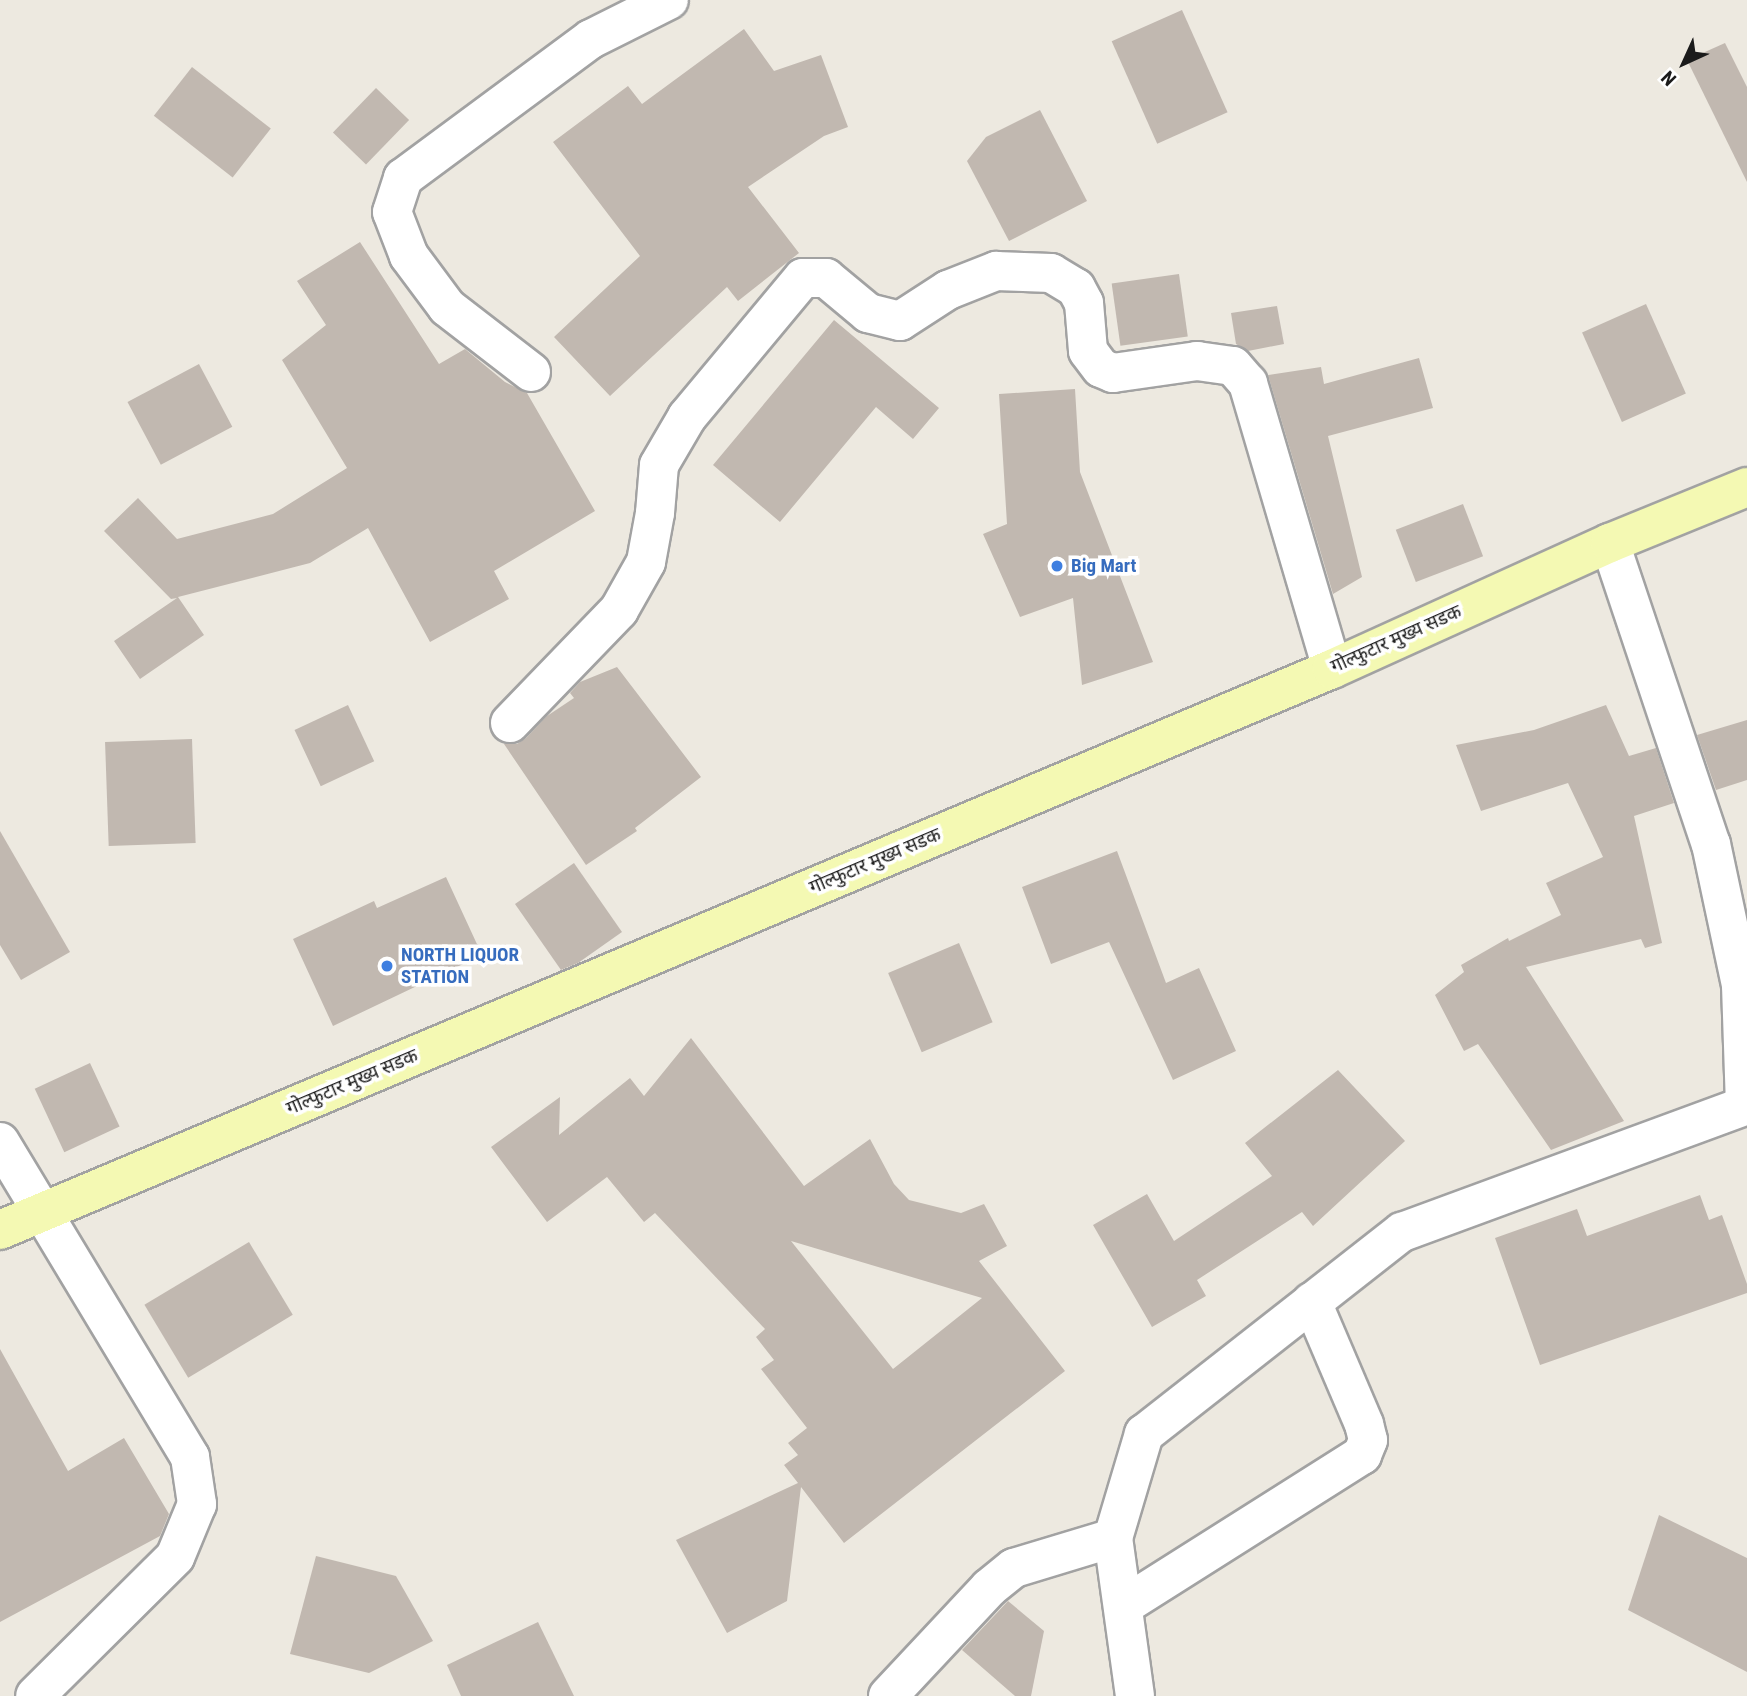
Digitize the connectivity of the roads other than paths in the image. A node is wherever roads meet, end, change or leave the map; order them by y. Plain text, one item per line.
1 (669, 0) edge
2 (531, 372) dead end
3 (1747, 487) edge
4 (1610, 543) junction
5 (1332, 668) junction
6 (510, 723) dead end
7 (1746, 1106) edge
8 (0, 1142) edge
9 (40, 1212) junction
10 (0, 1230) edge
11 (1312, 1302) junction
12 (1114, 1538) junction
13 (1123, 1606) junction
14 (36, 1696) edge
15 (888, 1696) edge
16 (1135, 1696) edge

1 - 2 street
3 - 4 main road, गोल्फुटार मुख्य सडक
4 - 5 main road, गोल्फुटार मुख्य सडक
4 - 7 street
5 - 6 street
5 - 9 main road, गोल्फुटार मुख्य सडक
7 - 11 street
8 - 9 street
9 - 10 main road, गोल्फुटार मुख्य सडक
9 - 14 street
11 - 12 street
11 - 13 street
12 - 13 street
12 - 15 street
13 - 16 street

